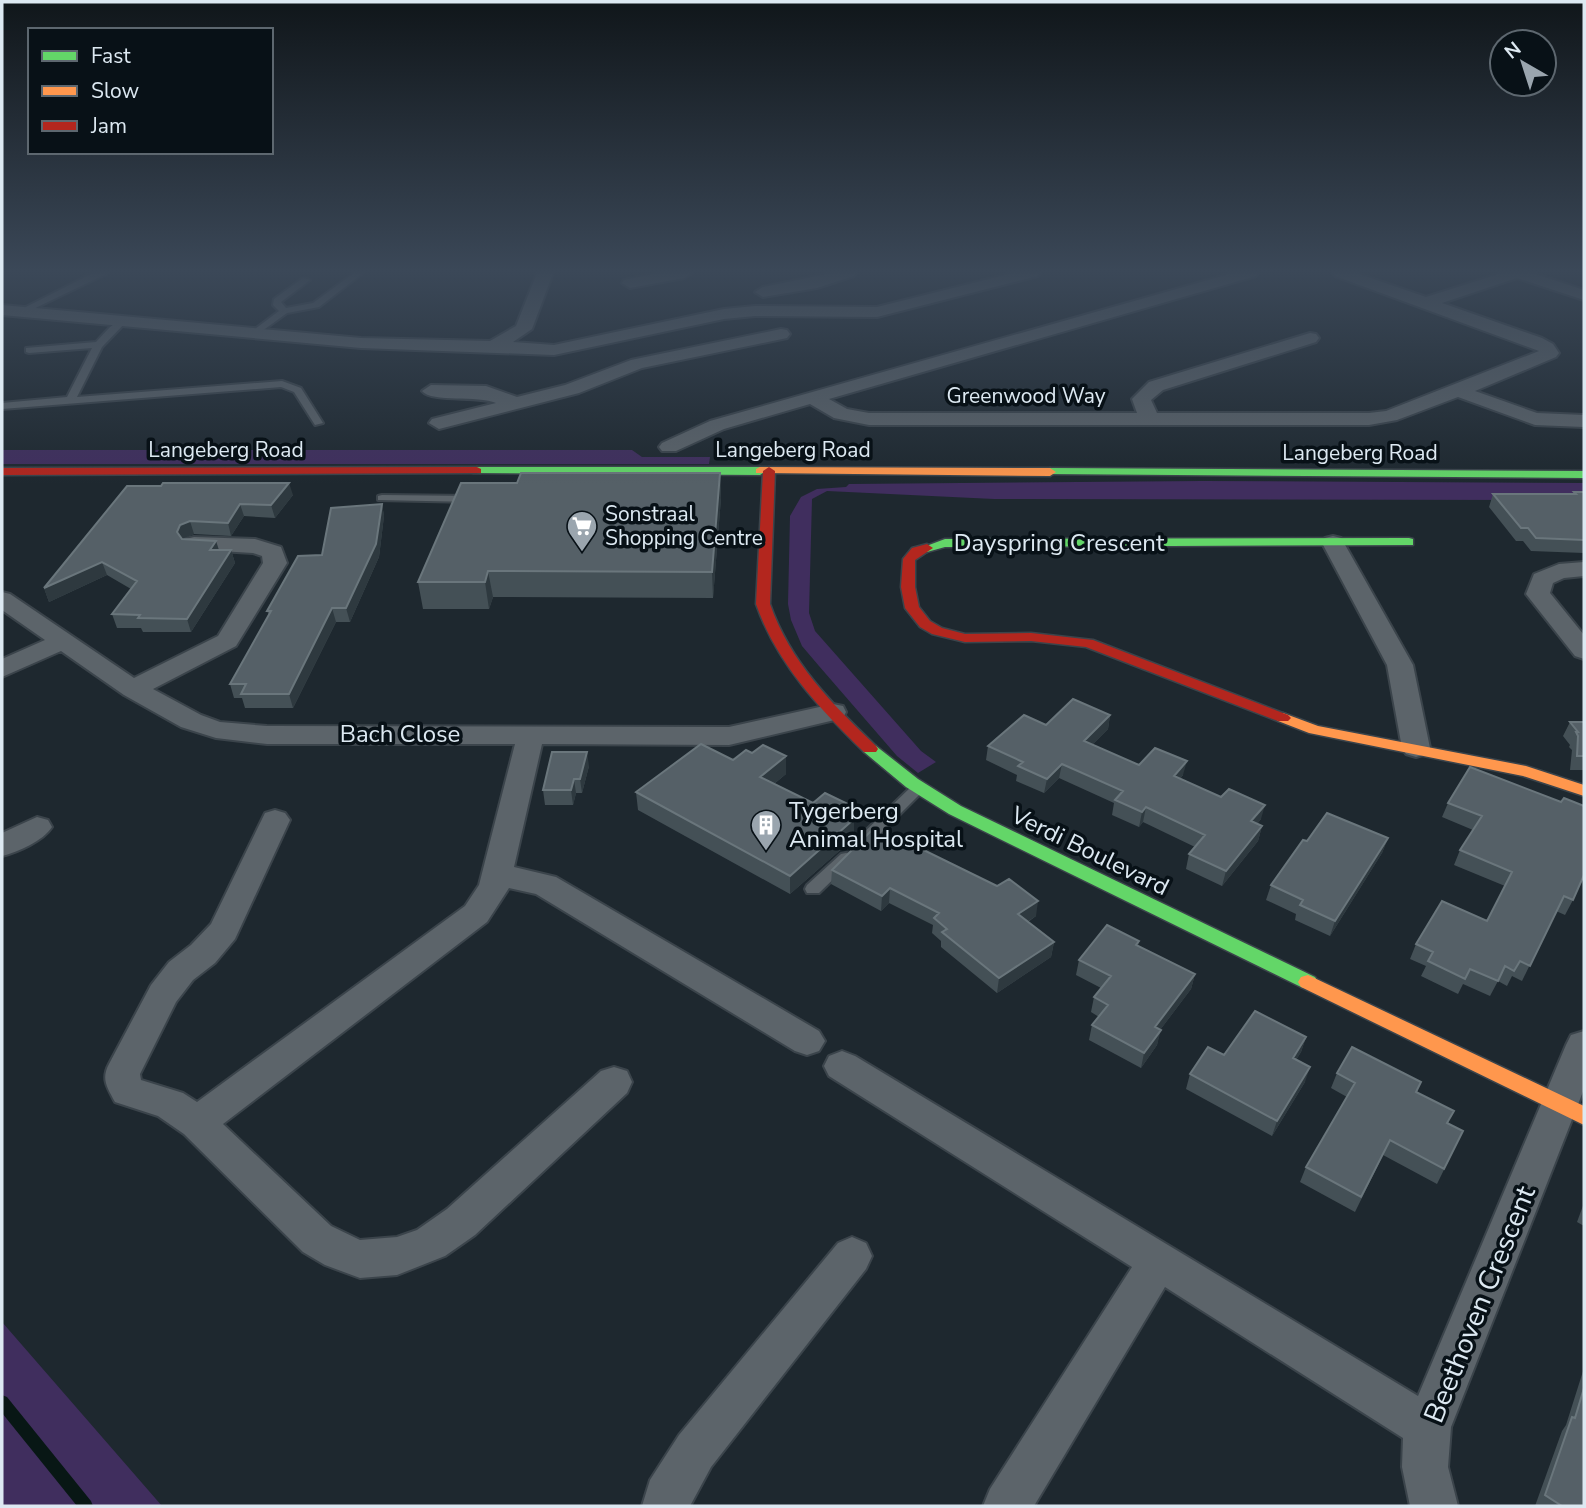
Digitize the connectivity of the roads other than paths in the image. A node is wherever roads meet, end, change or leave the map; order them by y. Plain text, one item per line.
1 (373, 343) edge
2 (498, 343) edge
3 (589, 343) edge
4 (605, 343) edge
5 (736, 343) edge
6 (1004, 343) edge
7 (1293, 343) edge
8 (1539, 343) edge
9 (98, 345) joint
10 (493, 346) junction
11 (29, 350) dead end
12 (637, 364) junction
13 (431, 391) dead end
14 (1458, 391) junction
15 (813, 398) junction
16 (71, 400) junction
17 (515, 403) junction
18 (2, 406) edge
19 (1149, 418) junction
20 (1584, 421) edge
21 (318, 423) dead end
22 (439, 423) dead end
23 (669, 447) dead end
24 (2, 471) edge
25 (769, 471) junction
26 (1584, 475) edge
27 (382, 498) dead end
28 (474, 499) edge
29 (1409, 542) dead end
30 (1333, 543) junction
31 (194, 544) edge
32 (1584, 569) edge
33 (2, 599) edge
34 (62, 640) junction
35 (1584, 651) edge
36 (2, 669) edge
37 (133, 689) junction
38 (833, 712) junction
39 (531, 734) junction
40 (1416, 748) junction
41 (917, 789) junction
42 (1584, 791) edge
43 (275, 820) dead end
44 (37, 827) dead end
45 (2, 846) edge
46 (498, 874) junction
47 (813, 889) dead end
48 (807, 1041) dead end
49 (1584, 1045) edge
50 (842, 1066) dead end
51 (614, 1082) dead end
52 (1572, 1111) edge
53 (197, 1123) junction
54 (852, 1256) dead end
55 (1158, 1261) junction
56 (1428, 1427) junction
57 (666, 1506) edge
58 (1007, 1506) edge
59 (1434, 1506) edge

1 - 10 street
2 - 10 street
3 - 10 street
4 - 12 street
5 - 12 street
6 - 15 street, Greenwood Way
7 - 19 street
8 - 14 street, Greenwood Way
9 - 11 lane
9 - 16 lane
12 - 17 street
13 - 17 street
14 - 19 street, Greenwood Way
14 - 20 street
15 - 19 street, Greenwood Way
15 - 23 street
16 - 18 lane
16 - 21 lane
17 - 22 street
24 - 25 street, Langeberg Road
25 - 26 street, Langeberg Road
25 - 38 street, Verdi Boulevard
27 - 28 lane
29 - 30 street, Dayspring Crescent
30 - 40 street
30 - 40 street, Dayspring Crescent
31 - 37 street
32 - 35 street
33 - 34 street, Bach Close
34 - 36 street
34 - 37 street, Bach Close
37 - 39 street, Bach Close
38 - 39 street, Bach Close
38 - 41 street, Verdi Boulevard
39 - 46 street
40 - 42 street, Dayspring Crescent
41 - 47 lane
41 - 52 street, Verdi Boulevard
43 - 53 street
44 - 45 street
46 - 48 street
46 - 53 street
49 - 52 street, Beethoven Crescent
50 - 55 street
51 - 53 street
52 - 56 street, Beethoven Crescent
54 - 57 street
55 - 56 street
55 - 58 street
56 - 59 street, Beethoven Crescent

